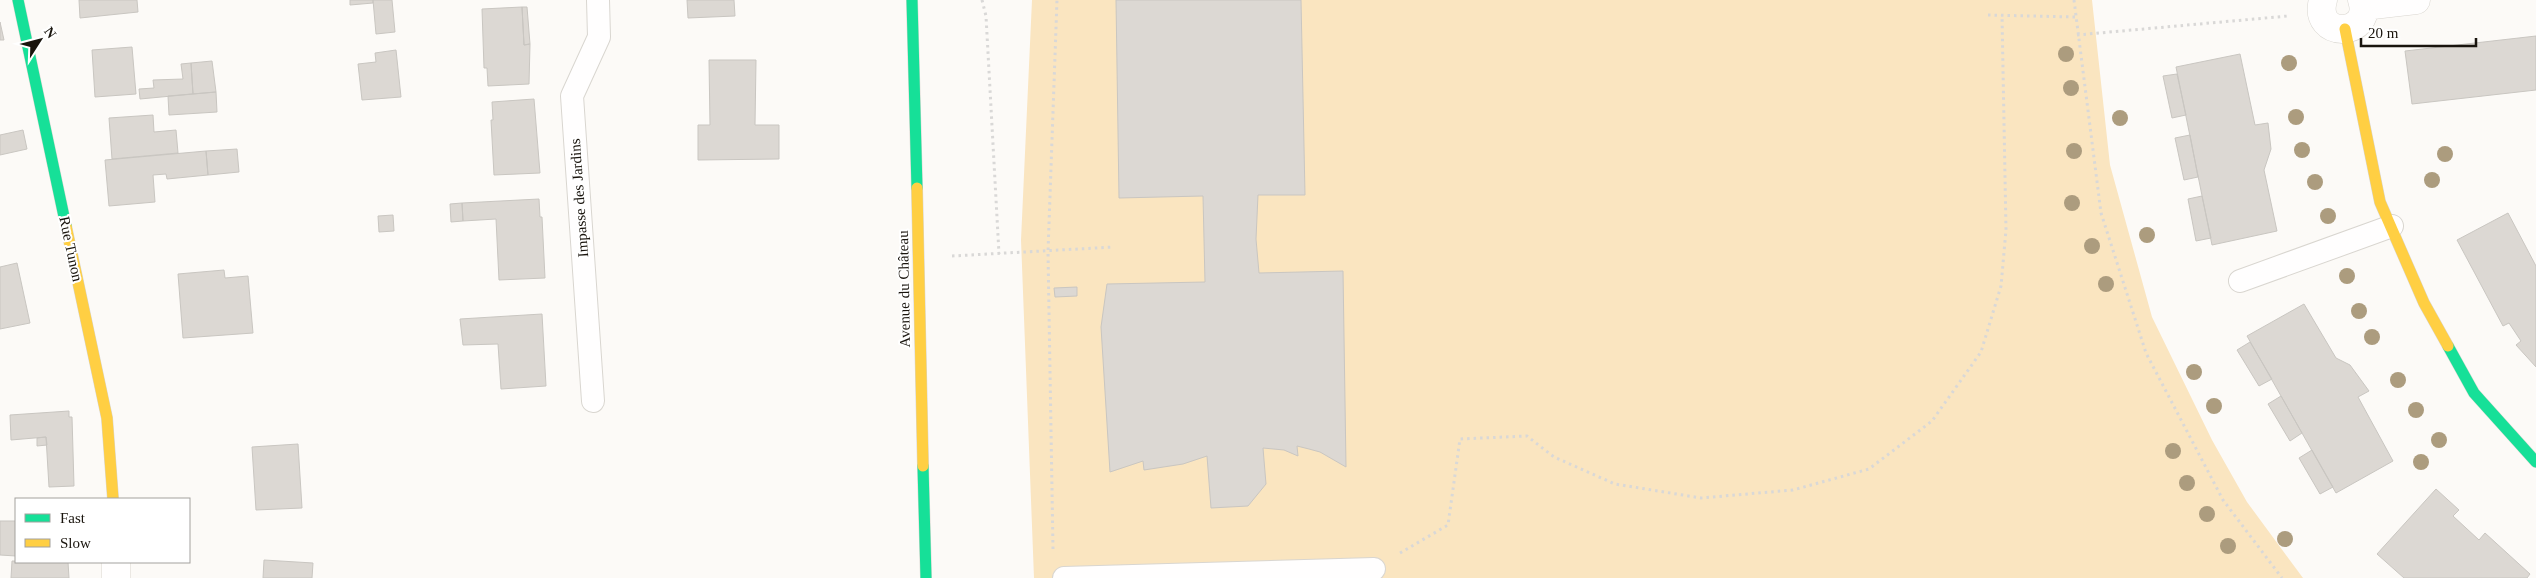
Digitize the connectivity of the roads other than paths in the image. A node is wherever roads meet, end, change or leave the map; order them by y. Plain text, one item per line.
1 (18, 0) edge
2 (598, 0) edge
3 (912, 0) edge
4 (2416, 0) edge
5 (2363, 3) edge
6 (2323, 6) edge
7 (2345, 29) junction
8 (2392, 226) junction
9 (2240, 281) dead end
10 (593, 401) dead end
11 (2536, 462) edge
12 (113, 498) edge
13 (116, 563) edge
14 (1374, 569) road end
15 (116, 578) edge
16 (926, 578) edge
17 (1064, 578) edge

1 - 12 street, Rue Tunon
2 - 10 lane, Impasse des Jardins
3 - 16 street, Avenue du Château
4 - 5 street
5 - 7 street
6 - 7 street
7 - 8 street
8 - 9 lane
8 - 11 street
13 - 15 street
14 - 17 lane

